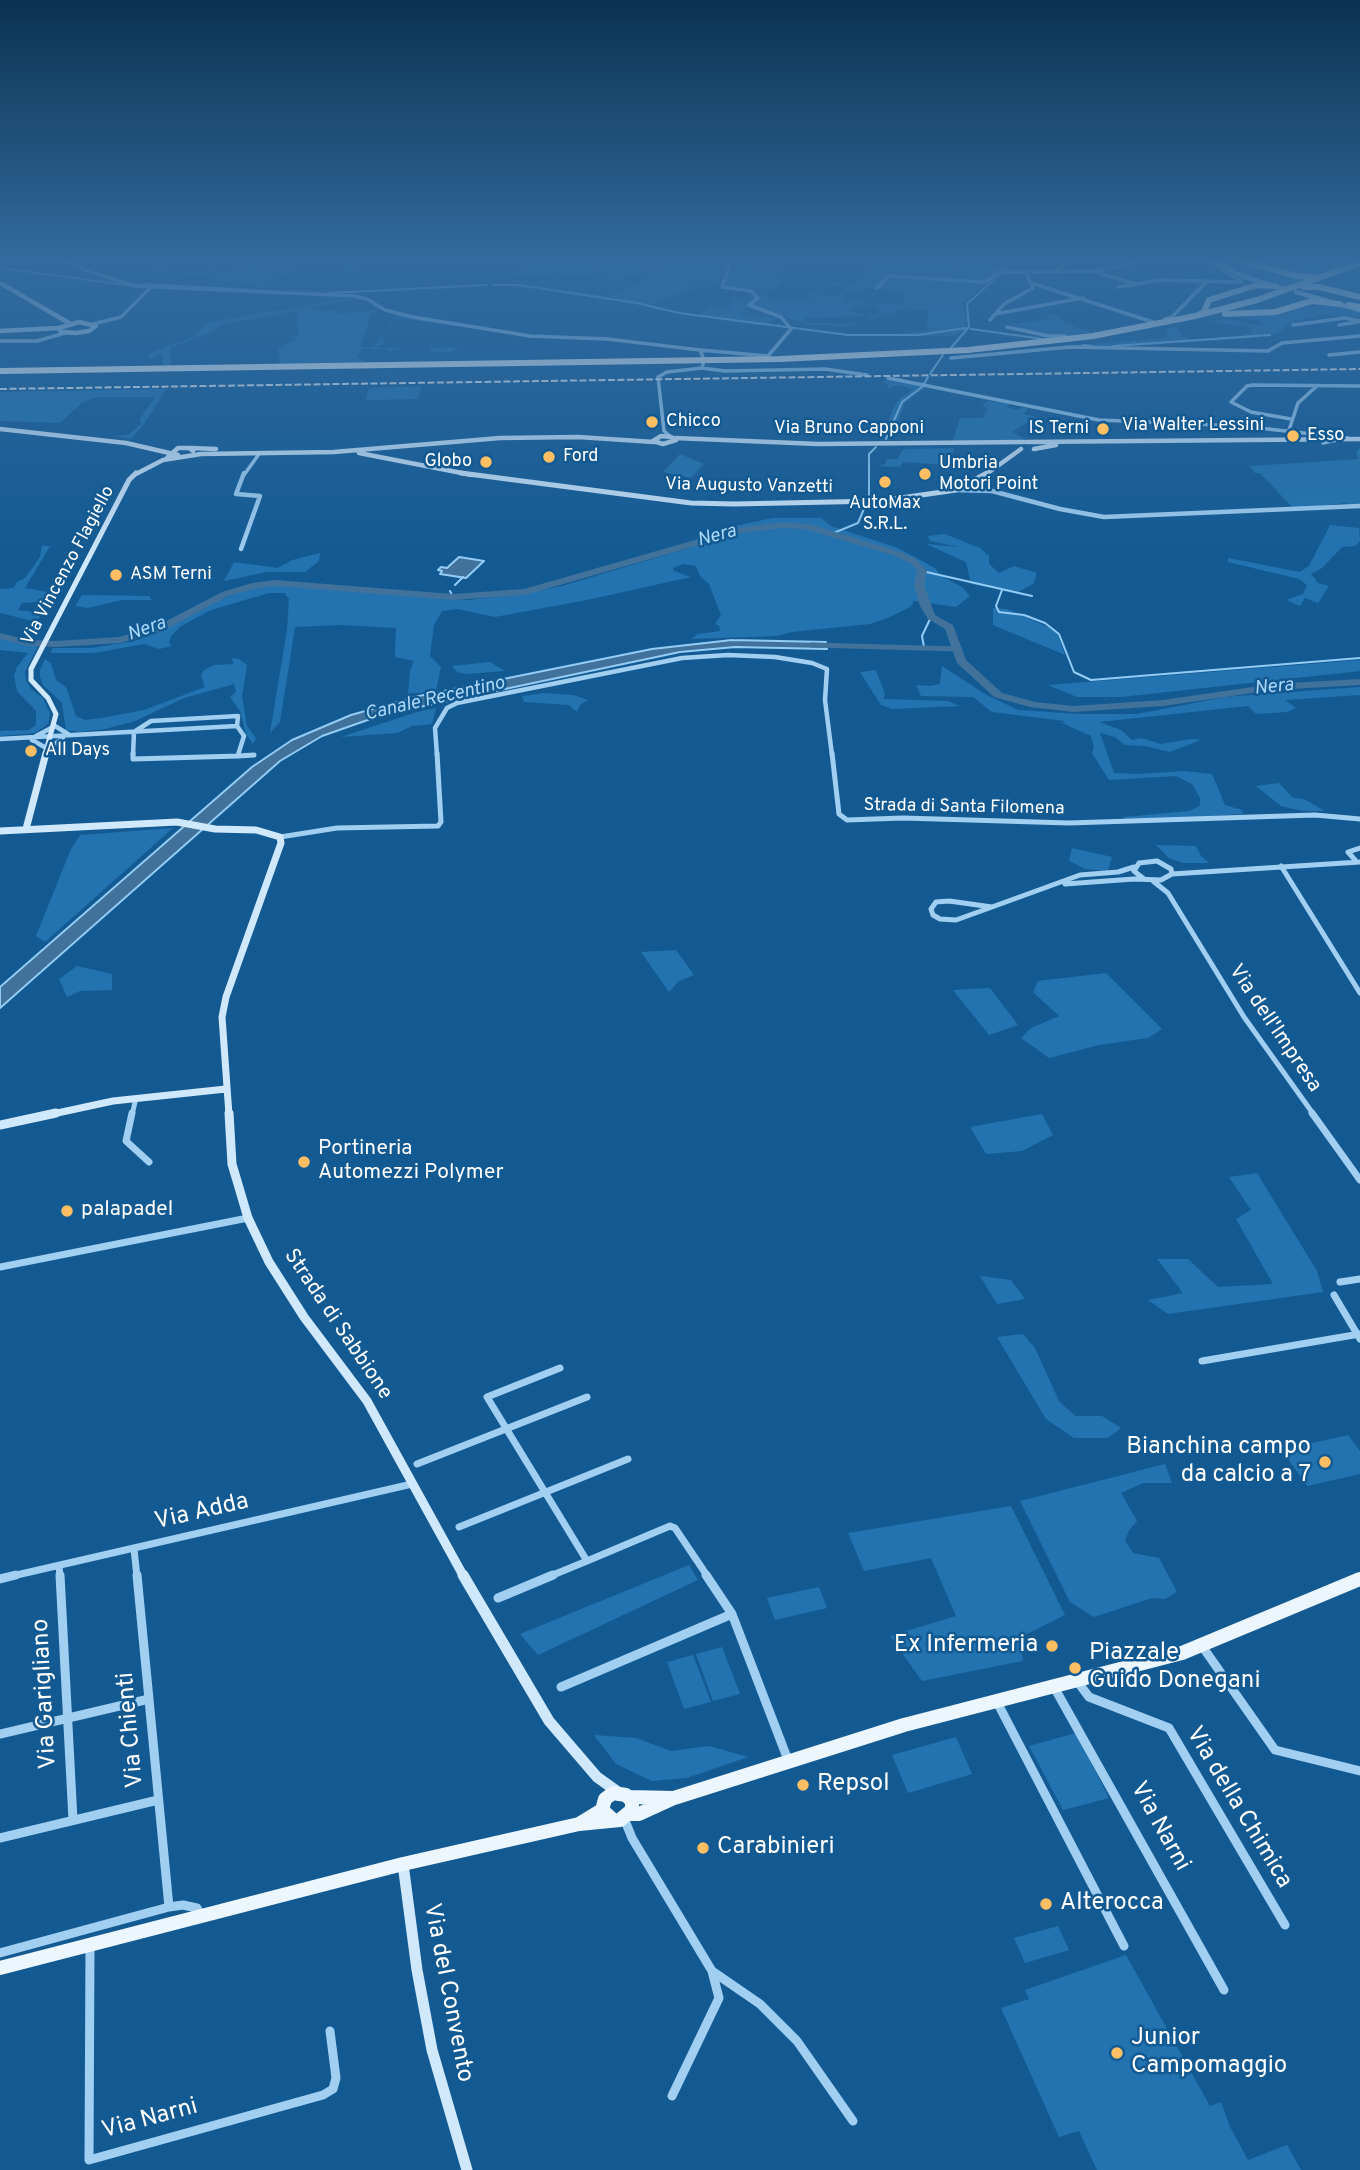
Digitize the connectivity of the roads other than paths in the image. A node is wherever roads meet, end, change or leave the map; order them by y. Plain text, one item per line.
1 (703, 357) edge
2 (874, 357) edge
3 (959, 357) edge
4 (951, 358) dead end
5 (702, 368) junction
6 (0, 372) edge
7 (867, 375) dead end
8 (888, 378) dead end
9 (1317, 386) junction
10 (1360, 386) edge
11 (1291, 419) junction
12 (0, 428) edge
13 (664, 430) junction
14 (1289, 430) junction
15 (656, 438) junction
16 (673, 439) junction
17 (1324, 439) junction
18 (1360, 440) edge
19 (1024, 442) junction
20 (384, 447) junction
21 (181, 448) junction
22 (191, 448) junction
23 (1019, 448) junction
24 (1034, 449) junction
25 (335, 450) junction
26 (173, 454) junction
27 (259, 454) junction
28 (185, 455) junction
29 (382, 457) junction
30 (163, 460) junction
31 (956, 490) junction
32 (1360, 506) edge
33 (241, 549) dead end
34 (55, 726) junction
35 (237, 726) junction
36 (134, 732) junction
37 (71, 736) junction
38 (52, 737) junction
39 (27, 738) junction
40 (0, 739) edge
41 (48, 750) junction
42 (238, 755) junction
43 (254, 755) dead end
44 (29, 814) junction
45 (1360, 819) edge
46 (62, 828) junction
47 (26, 829) junction
48 (0, 831) edge
49 (280, 836) junction
50 (1360, 848) edge
51 (1358, 861) edge
52 (1166, 864) junction
53 (1281, 866) junction
54 (1135, 867) junction
55 (1194, 870) junction
56 (1092, 873) junction
57 (1170, 876) junction
58 (1144, 878) junction
59 (1097, 880) junction
60 (1153, 881) junction
61 (1056, 885) junction
62 (1168, 893) junction
63 (993, 906) junction
64 (1360, 993) edge
65 (226, 1089) junction
66 (136, 1098) junction
67 (0, 1125) edge
68 (149, 1162) dead end
69 (1360, 1180) edge
70 (248, 1218) junction
71 (0, 1267) edge
72 (1360, 1279) edge
73 (1340, 1282) dead end
74 (1334, 1295) dead end
75 (1359, 1336) edge
76 (1202, 1362) dead end
77 (560, 1368) dead end
78 (587, 1397) dead end
79 (506, 1429) junction
80 (628, 1459) dead end
81 (417, 1464) dead end
82 (412, 1485) junction
83 (545, 1492) junction
84 (459, 1527) dead end
85 (134, 1549) junction
86 (587, 1561) junction
87 (59, 1566) junction
88 (0, 1579) edge
89 (1360, 1579) edge
90 (498, 1598) dead end
91 (732, 1614) junction
92 (1202, 1646) junction
93 (1077, 1681) junction
94 (561, 1687) dead end
95 (1054, 1687) junction
96 (149, 1699) junction
97 (998, 1702) junction
98 (67, 1718) junction
99 (0, 1734) edge
100 (789, 1762) junction
101 (1360, 1771) edge
102 (597, 1777) junction
103 (624, 1795) junction
104 (674, 1798) junction
105 (158, 1800) junction
106 (614, 1813) junction
107 (73, 1821) junction
108 (0, 1838) edge
109 (403, 1864) junction
110 (169, 1907) junction
111 (201, 1916) junction
112 (1285, 1925) dead end
113 (90, 1944) junction
114 (1124, 1946) dead end
115 (0, 1953) edge
116 (0, 1968) edge
117 (712, 1971) junction
118 (1224, 1990) dead end
119 (330, 2031) dead end
120 (672, 2096) dead end
121 (853, 2121) dead end
122 (467, 2170) edge

1 - 5 street
2 - 6 highway
3 - 4 street
5 - 7 street
5 - 13 street
8 - 14 street
9 - 10 street
9 - 11 street
9 - 11 street
11 - 14 street
12 - 21 main road, Via Bruno Capponi
12 - 26 main road
13 - 15 street
13 - 16 street
14 - 17 street
15 - 16 main road, Via Bruno Capponi
15 - 20 main road, Via Bruno Capponi
15 - 25 main road, Via Bruno Capponi
16 - 19 main road, Via Bruno Capponi
16 - 23 main road, Via Bruno Capponi
17 - 18 main road, Via Walter Lessini
17 - 18 main road, Via Walter Lessini
17 - 19 main road, Via Walter Lessini
17 - 24 main road, Via Walter Lessini
19 - 23 main road, Via Augusto Vanzetti
19 - 24 main road
20 - 25 main road, Via Bruno Capponi
20 - 29 main road
21 - 22 main road, Via Bruno Capponi
21 - 26 main road, Via Vincenzo Flagiello
22 - 25 main road, Via Bruno Capponi
22 - 28 main road
23 - 24 main road, Via Walter Lessini
23 - 31 main road, Via Augusto Vanzetti
25 - 27 main road, Via Bruno Capponi
25 - 29 main road, Via Augusto Vanzetti
26 - 28 main road
26 - 30 main road, Via Vincenzo Flagiello
27 - 28 main road, Via Bruno Capponi
27 - 33 street
28 - 30 main road, Via Vincenzo Flagiello
29 - 31 main road, Via Augusto Vanzetti
30 - 34 main road, Via Vincenzo Flagiello
31 - 32 street
34 - 37 street
34 - 38 main road
34 - 39 street
35 - 36 street
35 - 36 street
35 - 42 street
36 - 37 street
36 - 42 street
37 - 38 street
37 - 41 street
38 - 39 street
38 - 41 main road
39 - 40 street
39 - 41 street
41 - 44 main road
42 - 43 street
44 - 46 main road
44 - 47 main road
44 - 48 main road
45 - 49 street, Strada di Santa Filomena
46 - 47 main road
46 - 49 main road
47 - 48 main road
49 - 65 main road, Strada di Sabbione
50 - 51 street
51 - 53 street
52 - 54 street
52 - 55 street
52 - 57 street
53 - 55 street
53 - 64 street
54 - 56 street
54 - 58 street
55 - 57 street
56 - 59 street
56 - 61 street
57 - 60 street
57 - 62 street, Via dell'Impresa
58 - 59 street
58 - 60 street
59 - 61 street
60 - 62 street, Via dell'Impresa
61 - 63 street
62 - 69 street, Via dell'Impresa
63 - 63 street
65 - 66 main road
65 - 70 main road, Strada di Sabbione
66 - 67 main road
66 - 68 street
70 - 71 street
70 - 82 main road, Strada di Sabbione
72 - 73 street
74 - 75 street
75 - 76 street
77 - 79 street
78 - 79 street
79 - 81 street
79 - 83 street
80 - 83 street
82 - 85 street, Via Adda
82 - 102 main road, Strada di Sabbione
83 - 84 street
83 - 86 street
85 - 87 street, Via Adda
85 - 96 street, Via Chienti
86 - 90 street
86 - 91 street
87 - 88 street, Via Adda
87 - 98 street, Via Garigliano
89 - 92 main road
91 - 94 street
91 - 100 street
92 - 93 main road
92 - 101 street
93 - 95 main road
93 - 112 street, Via della Chimica
95 - 97 main road
95 - 118 street, Via Narni
96 - 98 street
96 - 105 street, Via Chienti
97 - 100 main road
97 - 114 street
98 - 99 street
98 - 107 street, Via Garigliano
100 - 104 main road
102 - 103 main road, Strada di Sabbione
102 - 106 main road, Strada di Sabbione
103 - 104 main road
103 - 106 main road
103 - 106 main road
104 - 106 main road
105 - 107 street
105 - 110 street, Via Chienti
106 - 109 main road
106 - 117 street
107 - 108 street
109 - 111 main road
109 - 122 main road, Via del Convento
110 - 111 street
110 - 115 street
111 - 113 main road
113 - 116 main road
113 - 119 street, Via Narni
117 - 120 street
117 - 121 street

